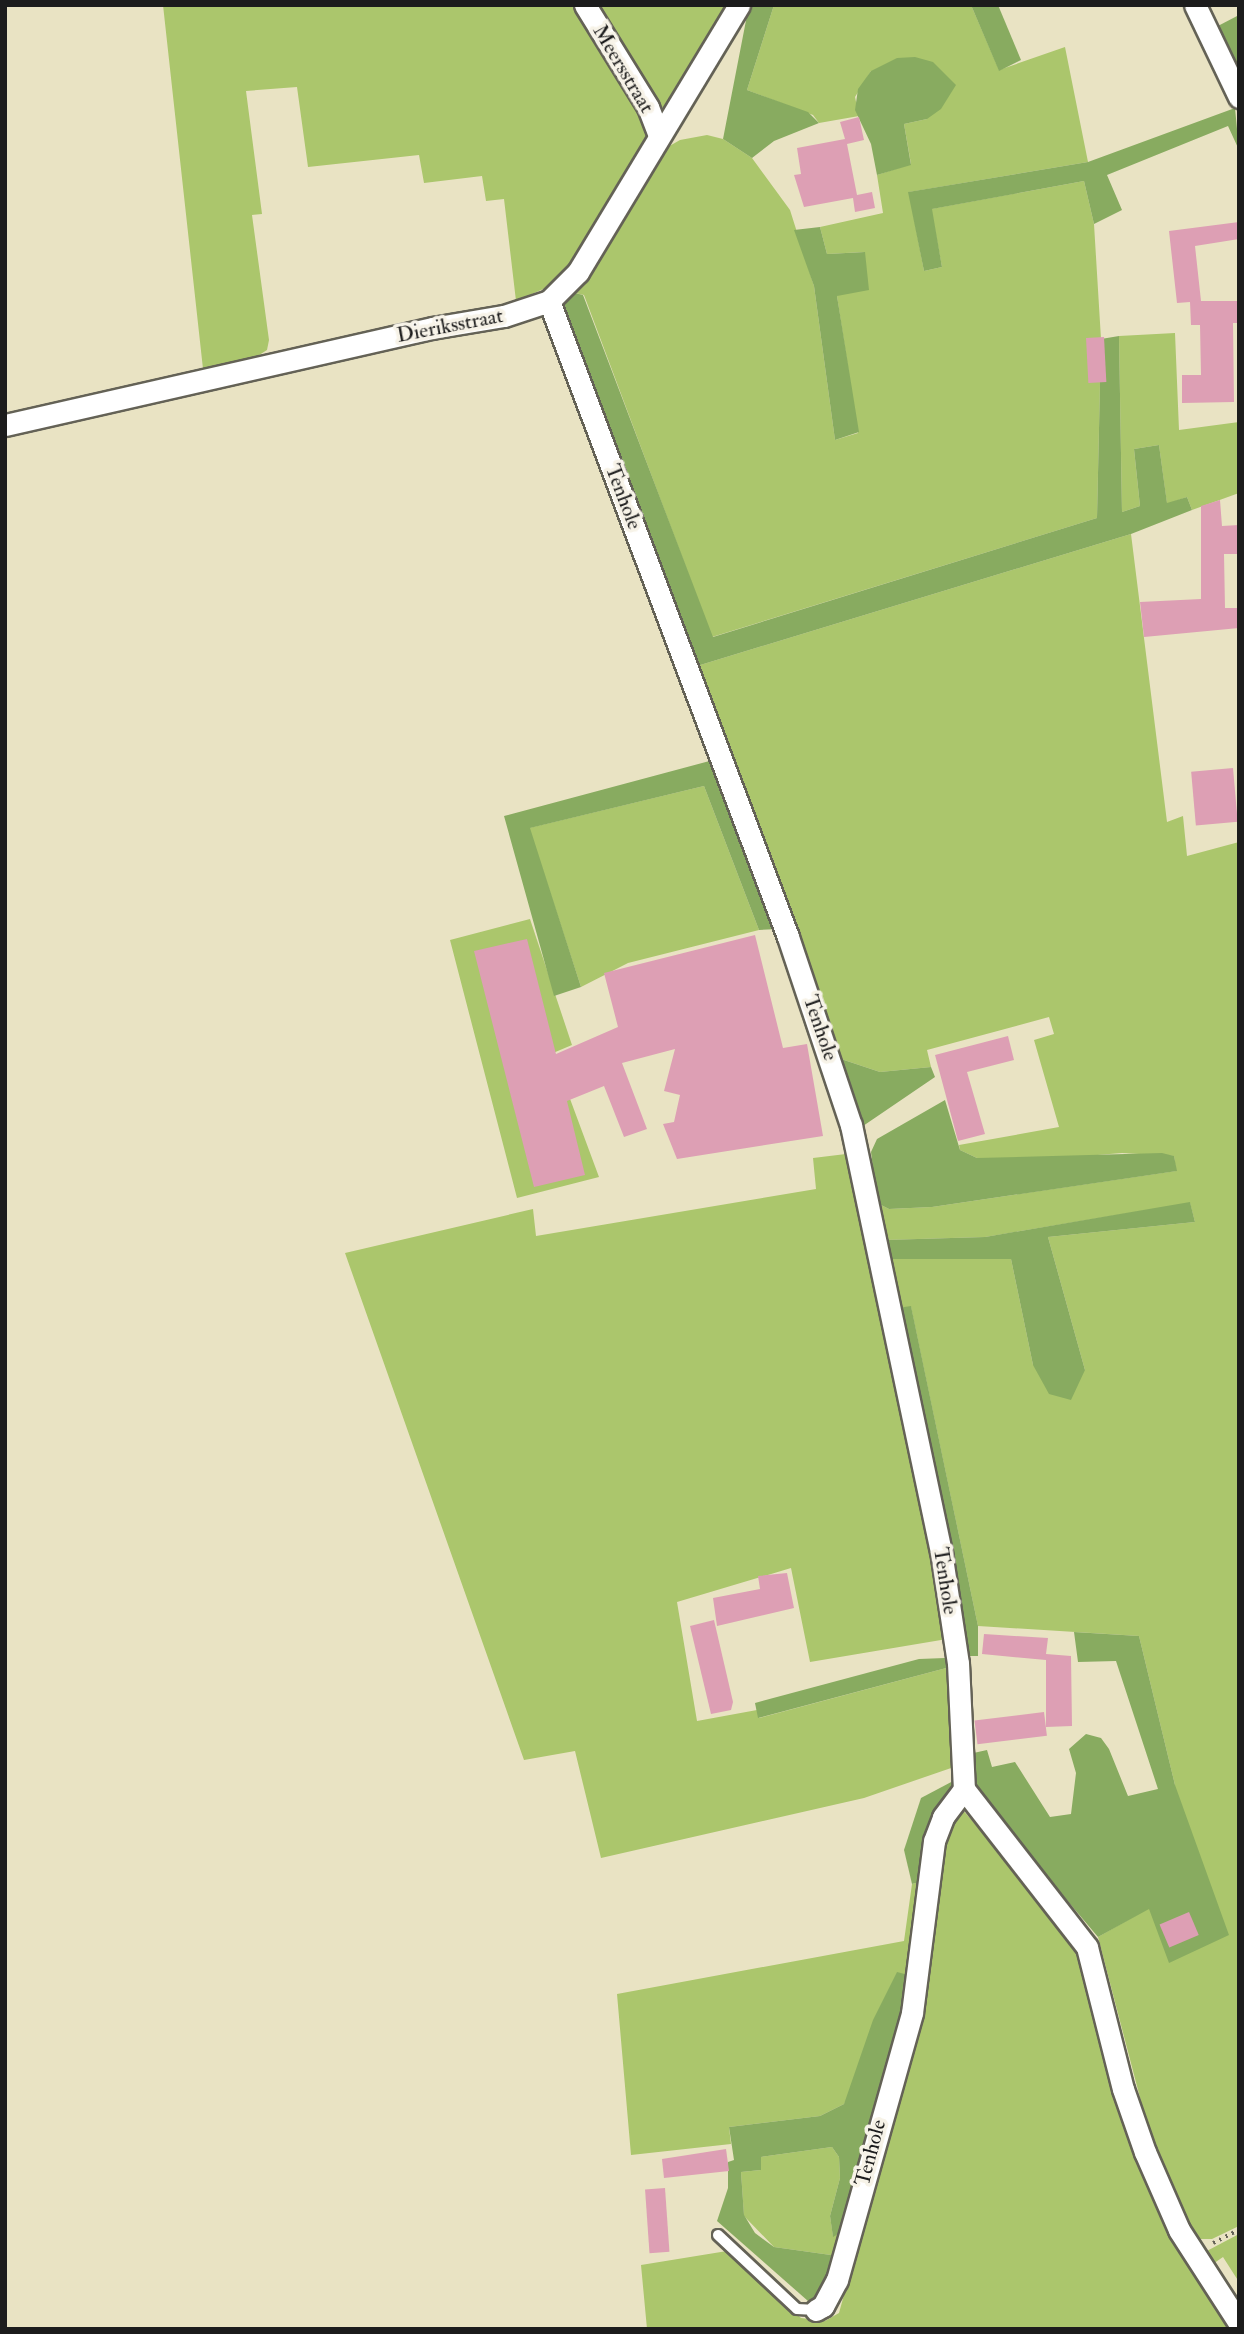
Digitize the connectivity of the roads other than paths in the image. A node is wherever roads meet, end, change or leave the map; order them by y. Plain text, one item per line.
1 (585, 5) edge
2 (739, 5) edge
3 (1195, 5) edge
4 (1239, 97) edge
5 (659, 135) junction
6 (549, 301) junction
7 (5, 425) edge
8 (964, 1789) junction
9 (718, 2235) dead end
10 (816, 2310) joint
11 (1239, 2323) edge

1 - 5 street, Meersstraat
2 - 5 street, Dieriksstraat
3 - 4 street
5 - 6 street, Dieriksstraat
6 - 7 street, Dieriksstraat
6 - 8 street, Tenhole
8 - 10 street, Tenhole
8 - 11 street
9 - 10 lane, Tenhole

